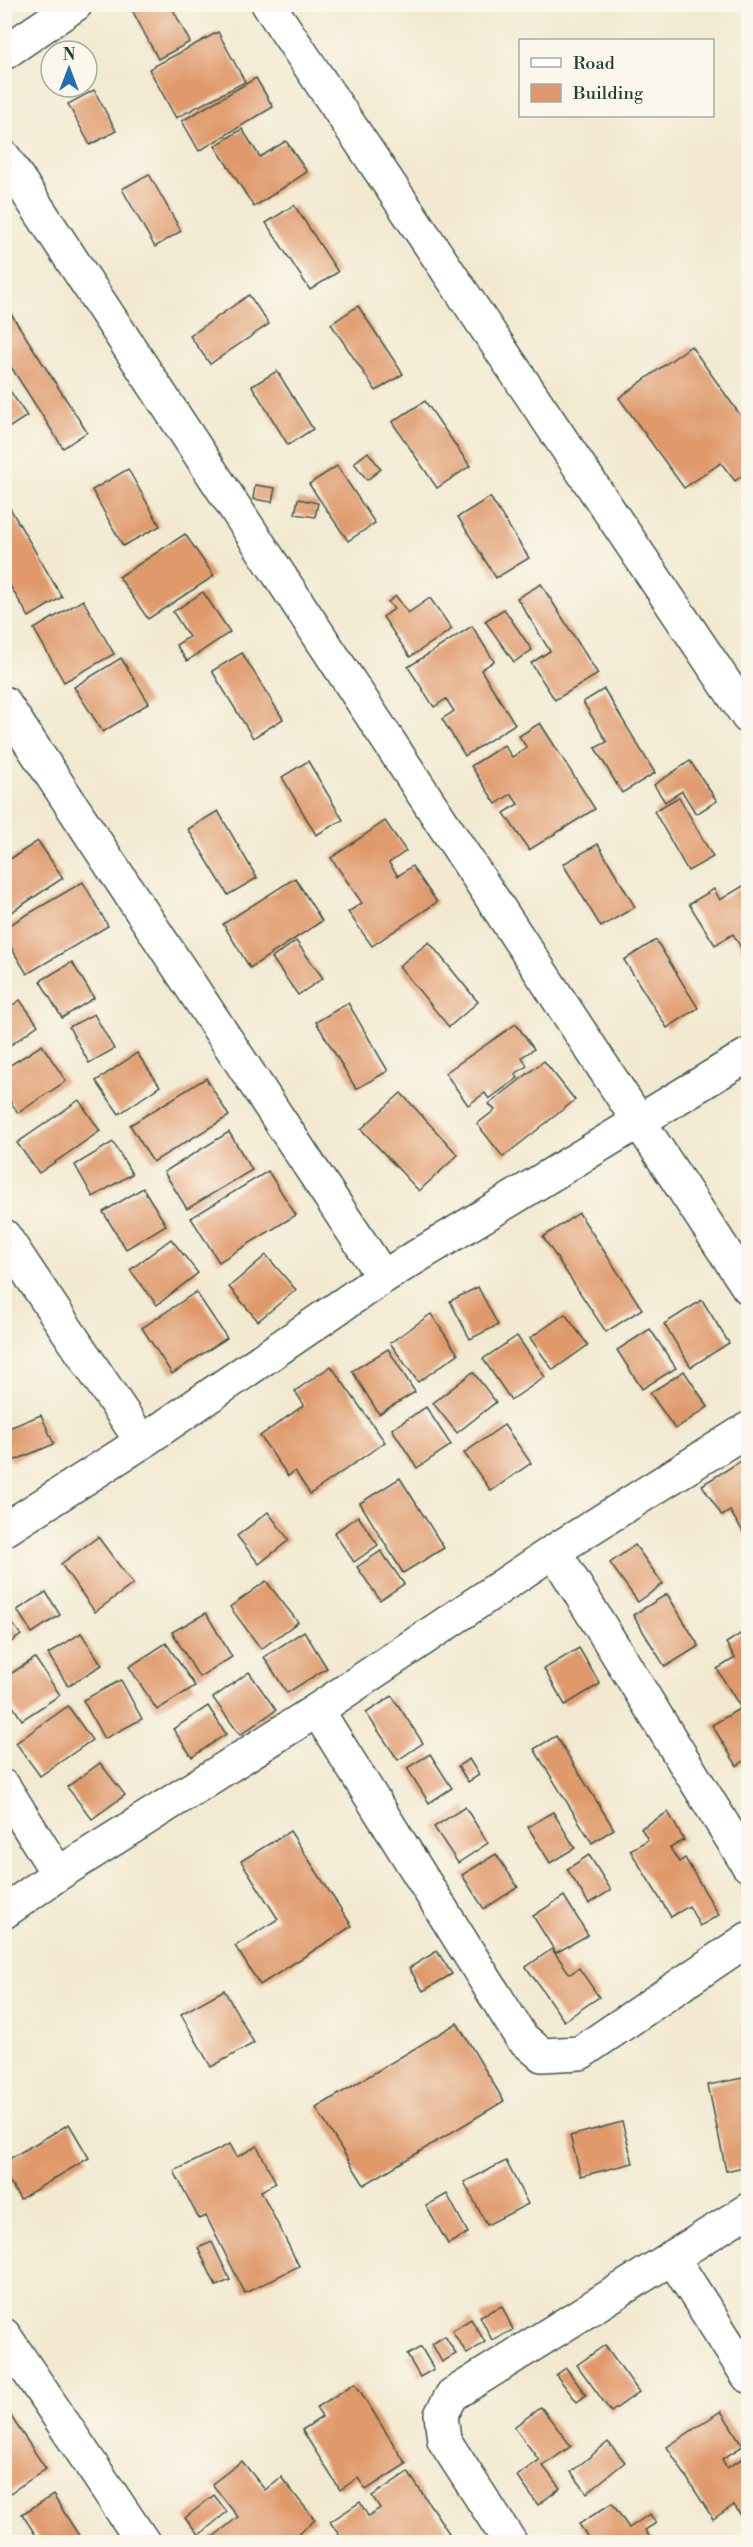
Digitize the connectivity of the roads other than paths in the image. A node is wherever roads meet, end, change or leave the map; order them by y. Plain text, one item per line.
1 (76, 4) edge
2 (268, 4) edge
3 (4, 53) edge
4 (4, 157) edge
5 (4, 703) edge
6 (748, 717) edge
7 (748, 1055) edge
8 (641, 1122) junction
9 (4, 1236) edge
10 (383, 1277) junction
11 (748, 1287) edge
12 (748, 1429) edge
13 (142, 1442) junction
14 (4, 1530) edge
15 (554, 1551) junction
16 (317, 1710) junction
17 (4, 1787) edge
18 (748, 1865) edge
19 (58, 1874) junction
20 (4, 1912) edge
21 (748, 1939) edge
22 (748, 2210) edge
23 (672, 2257) junction
24 (4, 2335) edge
25 (748, 2376) edge
26 (143, 2542) edge
27 (510, 2542) edge

1 - 3 street
2 - 6 street
4 - 8 street
5 - 10 street
7 - 8 street
8 - 10 street
8 - 11 street
9 - 13 street
10 - 13 street
12 - 15 street
13 - 14 street
15 - 16 street
15 - 18 street
16 - 19 street
16 - 21 street
17 - 19 street
19 - 20 street
22 - 23 street
23 - 25 street
23 - 27 street
24 - 26 street

